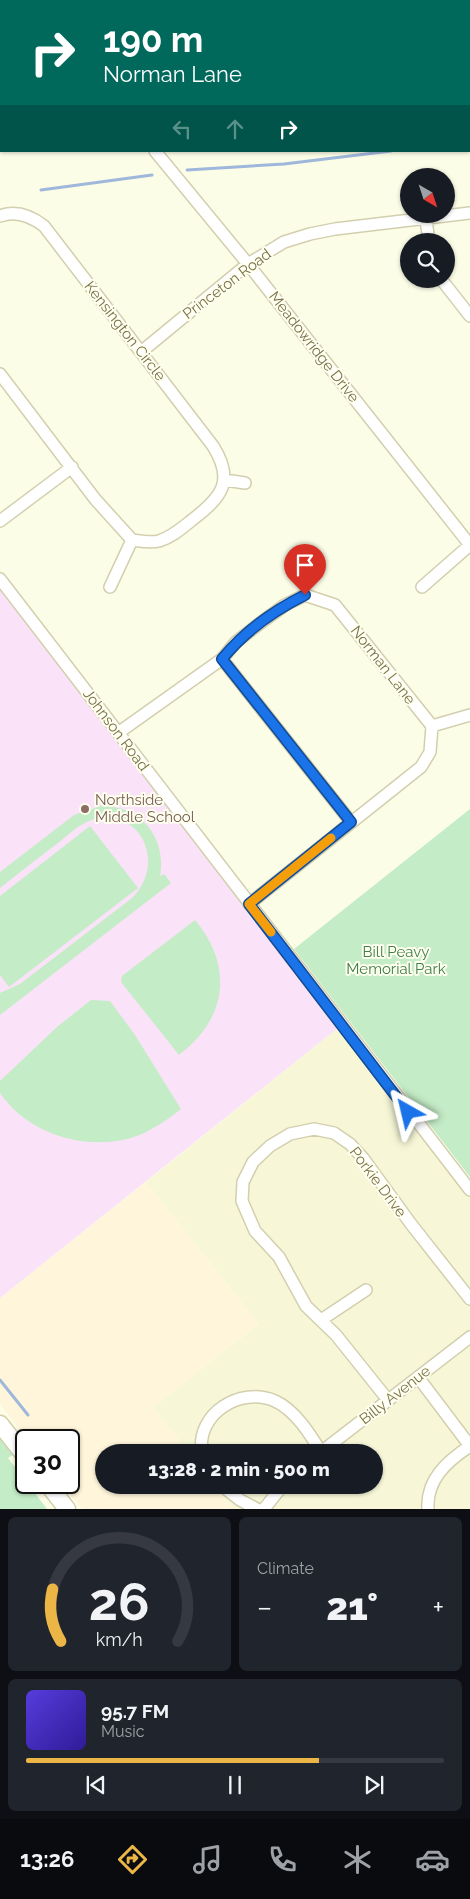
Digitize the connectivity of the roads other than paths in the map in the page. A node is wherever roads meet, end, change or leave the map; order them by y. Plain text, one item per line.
1 (156, 152) edge
2 (470, 213) edge
3 (455, 215) edge
4 (0, 216) edge
5 (401, 223) edge
6 (248, 264) junction
7 (448, 288) edge
8 (470, 316) edge
9 (141, 352) junction
10 (0, 374) edge
11 (72, 467) junction
12 (224, 480) junction
13 (245, 483) dead end
14 (0, 521) edge
15 (132, 540) junction
16 (470, 545) edge
17 (0, 579) edge
18 (422, 586) dead end
19 (110, 588) dead end
20 (222, 659) junction
21 (470, 714) edge
22 (432, 726) junction
23 (118, 733) junction
24 (351, 822) junction
25 (249, 904) junction
26 (470, 1190) edge
27 (366, 1290) dead end
28 (470, 1299) edge
29 (321, 1320) junction
30 (470, 1337) edge
31 (418, 1377) junction
32 (388, 1400) junction
33 (0, 1424) edge
34 (15, 1443) edge
35 (202, 1444) edge
36 (315, 1444) edge
37 (331, 1444) edge
38 (470, 1446) edge
39 (55, 1494) edge
40 (232, 1494) edge
41 (276, 1494) edge
42 (67, 1509) edge
43 (257, 1509) edge
44 (264, 1509) edge
45 (428, 1509) edge

1 - 6 street, Meadowridge Drive
2 - 3 street, Princeton Road
4 - 9 street, Kensington Circle
5 - 6 street, Princeton Road
6 - 9 street, Princeton Road
6 - 16 street, Meadowridge Drive
7 - 8 street
9 - 12 street, Kensington Circle
10 - 11 street
11 - 14 street
11 - 15 street
12 - 13 street
12 - 15 street
15 - 19 street
16 - 18 street
17 - 23 street, Johnson Road
20 - 22 street, Norman Lane
20 - 23 street, Norman Lane
20 - 24 street
21 - 22 street
22 - 24 street
23 - 25 street, Johnson Road
24 - 25 street
25 - 26 street, Johnson Road
27 - 29 street
28 - 29 street, Porkie Drive
29 - 32 street, Porkie Drive
30 - 31 street, Billy Avenue
31 - 32 street, Billy Avenue
31 - 38 street
32 - 37 street, Billy Avenue
33 - 34 street
35 - 36 street
38 - 45 street
39 - 42 street
40 - 43 street
41 - 44 street

